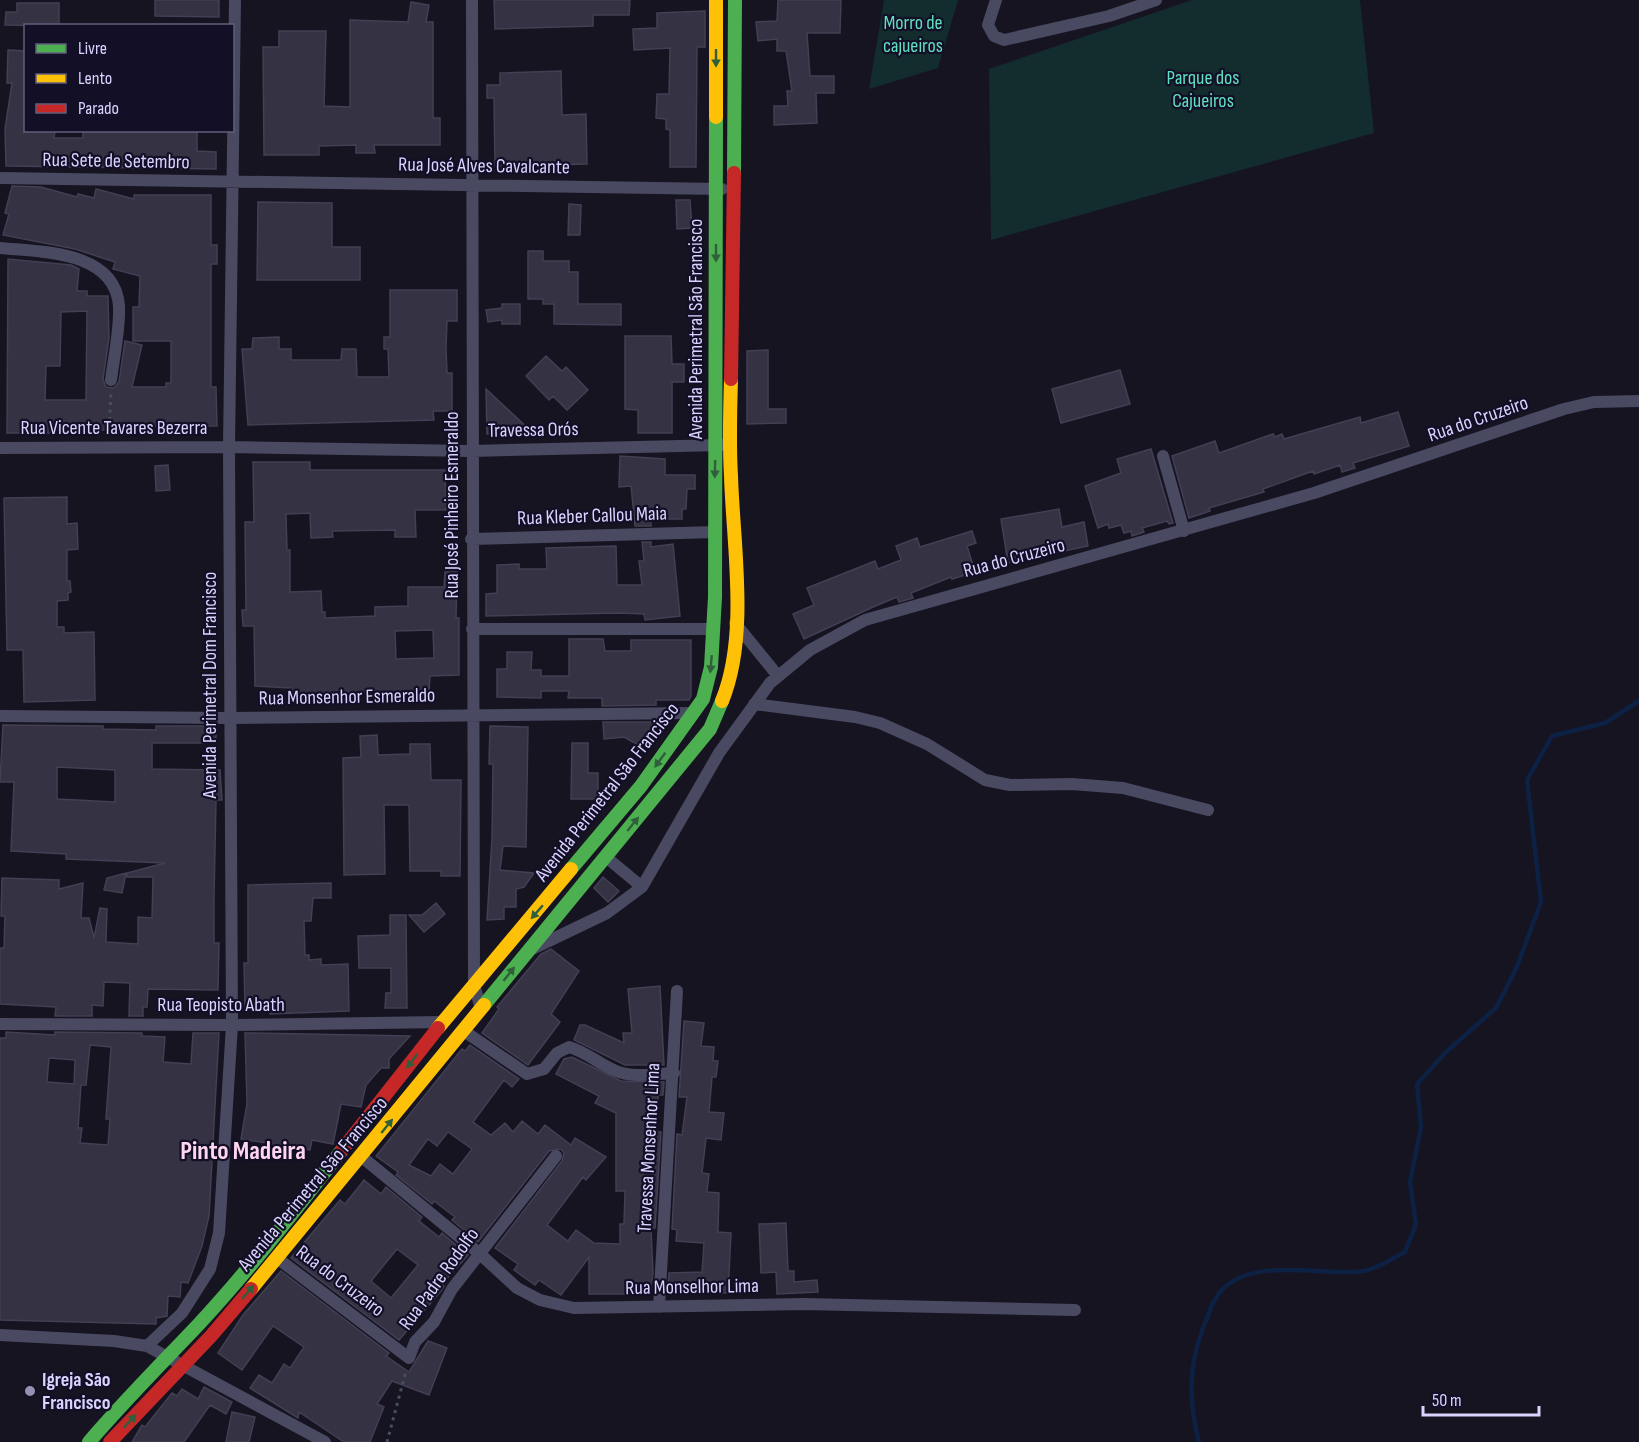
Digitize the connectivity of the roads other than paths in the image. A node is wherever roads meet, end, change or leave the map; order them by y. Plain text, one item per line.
1 (234, 0) edge
2 (472, 0) edge
3 (716, 0) edge
4 (735, 0) edge
5 (996, 0) edge
6 (1156, 0) edge
7 (234, 24) edge
8 (233, 132) edge
9 (0, 178) edge
10 (232, 182) junction
11 (472, 185) junction
12 (717, 189) junction
13 (735, 189) junction
14 (0, 248) edge
15 (111, 380) road end
16 (1639, 401) edge
17 (715, 445) junction
18 (730, 445) junction
19 (229, 447) junction
20 (0, 448) edge
21 (471, 451) junction
22 (1163, 456) dead end
23 (1184, 531) junction
24 (715, 532) junction
25 (471, 539) junction
26 (735, 623) junction
27 (713, 629) junction
28 (472, 630) junction
29 (778, 676) junction
30 (754, 704) junction
31 (694, 713) junction
32 (472, 714) junction
33 (0, 716) edge
34 (230, 718) junction
35 (1208, 810) dead end
36 (606, 857) junction
37 (642, 887) junction
38 (528, 950) junction
39 (474, 985) junction
40 (677, 991) dead end
41 (481, 1009) junction
42 (442, 1022) junction
43 (0, 1024) edge
44 (232, 1025) junction
45 (464, 1030) junction
46 (674, 1073) junction
47 (556, 1156) dead end
48 (362, 1157) junction
49 (480, 1254) junction
50 (277, 1258) junction
51 (659, 1306) junction
52 (1075, 1310) dead end
53 (0, 1335) edge
54 (147, 1346) junction
55 (409, 1358) joint
56 (89, 1442) edge
57 (110, 1442) edge
58 (325, 1442) edge

1 - 7 street, Avenida Perimetral Dom Francisco
2 - 11 street, Rua José Pinheiro Esmeraldo
3 -> 12 main road, Avenida Perimetral São Francisco
4 - 13 main road, Avenida Perimetral São Francisco
5 - 6 street
8 - 10 street, Avenida Perimetral Dom Francisco
9 - 10 street, Rua Sete de Setembro
10 - 11 street, Rua José Alves Cavalcante
10 - 19 street, Avenida Perimetral Dom Francisco
11 - 12 street, Rua José Alves Cavalcante
11 - 21 street, Rua José Pinheiro Esmeraldo
12 - 13 street, Rua José Alves Cavalcante
12 -> 17 main road, Avenida Perimetral São Francisco
13 - 18 main road, Avenida Perimetral São Francisco
14 - 15 street
16 - 23 street, Rua do Cruzeiro
17 - 18 street, Travessa Orós
17 - 21 street, Travessa Orós
17 -> 24 main road, Avenida Perimetral São Francisco
18 - 26 main road, Avenida Perimetral São Francisco
19 - 20 street, Rua Vicente Tavares Bezerra
19 - 21 street, Travessa Orós
19 - 34 street, Avenida Perimetral Dom Francisco
21 - 25 street, Rua José Pinheiro Esmeraldo
22 - 23 street
23 - 29 street, Rua do Cruzeiro
24 - 25 street, Rua Kleber Callou Maia
24 - 27 main road, Avenida Perimetral São Francisco
25 - 28 street, Rua José Pinheiro Esmeraldo
26 - 29 street
36 -> 26 main road, Avenida Perimetral São Francisco
27 - 28 street
27 -> 31 main road, Avenida Perimetral São Francisco
28 - 32 street, Rua José Pinheiro Esmeraldo
29 - 30 street, Rua do Cruzeiro
30 - 35 street
30 - 37 street, Rua do Cruzeiro
31 - 32 street, Rua Monsenhor Esmeraldo
31 -> 39 main road, Avenida Perimetral São Francisco
32 - 34 street, Rua Monsenhor Esmeraldo
32 - 39 street, Rua José Pinheiro Esmeraldo
33 - 34 street, Rua Monsenhor Esmeraldo
34 - 44 street, Avenida Perimetral Dom Francisco
36 - 37 street
36 - 38 main road, Avenida Perimetral São Francisco
37 - 38 street, Rua do Cruzeiro
41 -> 38 main road, Avenida Perimetral São Francisco
39 - 41 street, Rua José Pinheiro Esmeraldo
39 - 42 main road, Avenida Perimetral São Francisco
40 - 46 street, Travessa Monsenhor Lima
41 - 45 main road, Avenida Perimetral São Francisco
42 - 44 street, Rua Teopisto Abath
42 -> 56 main road, Avenida Perimetral São Francisco
43 - 44 street, Rua Teopisto Abath
44 - 54 street, Avenida Perimetral Dom Francisco
45 - 46 street
48 -> 45 main road, Avenida Perimetral São Francisco
46 - 51 street, Travessa Monsenhor Lima
47 - 49 street, Rua Padre Rodolfo
48 - 49 street, Rua Monselhor Lima
48 - 50 main road, Avenida Perimetral São Francisco
49 - 51 street, Rua Monselhor Lima
49 - 55 street, Rua Padre Rodolfo
50 - 55 street, Rua do Cruzeiro
57 -> 50 main road, Avenida Perimetral São Francisco
51 - 52 street, Rua Monselhor Lima
53 - 54 street
54 - 58 street

